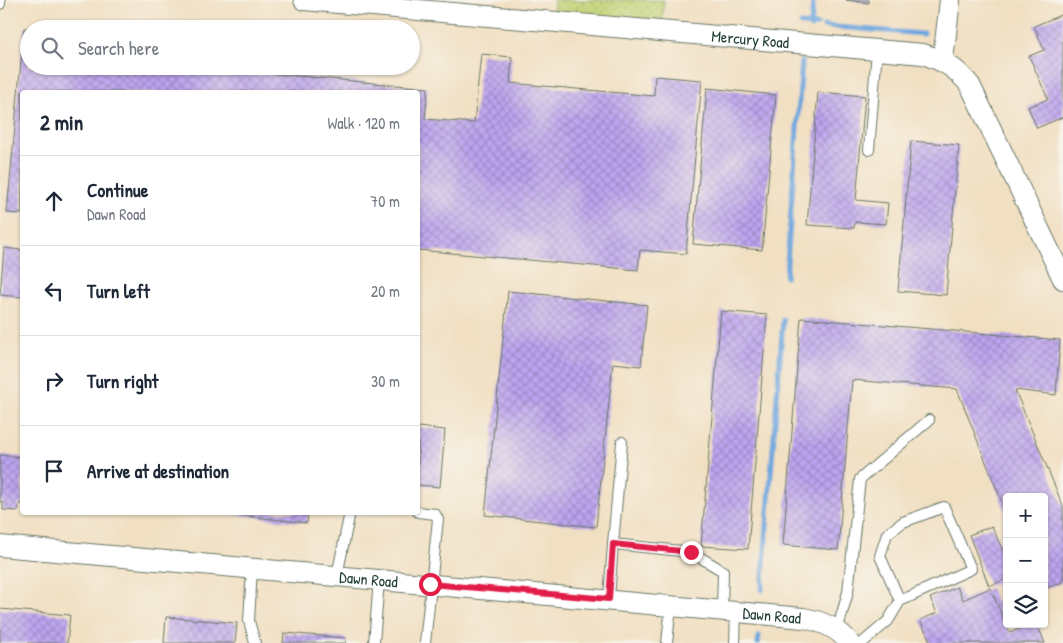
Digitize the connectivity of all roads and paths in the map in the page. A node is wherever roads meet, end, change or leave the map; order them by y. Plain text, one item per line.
1 (0, 0) edge
2 (304, 0) edge
3 (950, 0) edge
4 (0, 4) edge
5 (877, 50) junction
6 (943, 60) junction
7 (870, 150) dead end
8 (1063, 279) edge
9 (929, 420) dead end
10 (622, 442) dead end
11 (420, 512) edge
12 (349, 515) edge
13 (613, 544) junction
14 (0, 546) edge
15 (252, 568) junction
16 (338, 576) junction
17 (379, 580) junction
18 (430, 584) junction
19 (609, 599) junction
20 (900, 601) junction
21 (671, 605) junction
22 (729, 611) junction
23 (844, 637) edge
24 (255, 643) edge
25 (374, 643) edge
26 (425, 643) edge
27 (668, 643) edge
28 (735, 643) edge
29 (862, 643) edge

1 - 4 lane
2 - 5 street, Mercury Road
3 - 6 street
5 - 6 street, Mercury Road
5 - 7 lane
6 - 8 street, Mercury Road
9 - 23 lane
10 - 13 lane
11 - 18 lane
12 - 16 lane
13 - 19 lane
13 - 22 lane
14 - 15 street, Dawn Road
15 - 16 street, Dawn Road
15 - 24 lane
16 - 17 street, Dawn Road
17 - 18 street, Dawn Road
17 - 25 lane
18 - 19 street, Dawn Road
18 - 26 lane
19 - 21 street, Dawn Road
20 - 20 lane
20 - 29 lane
21 - 22 street, Dawn Road
21 - 27 lane
22 - 23 street, Dawn Road
22 - 28 lane

